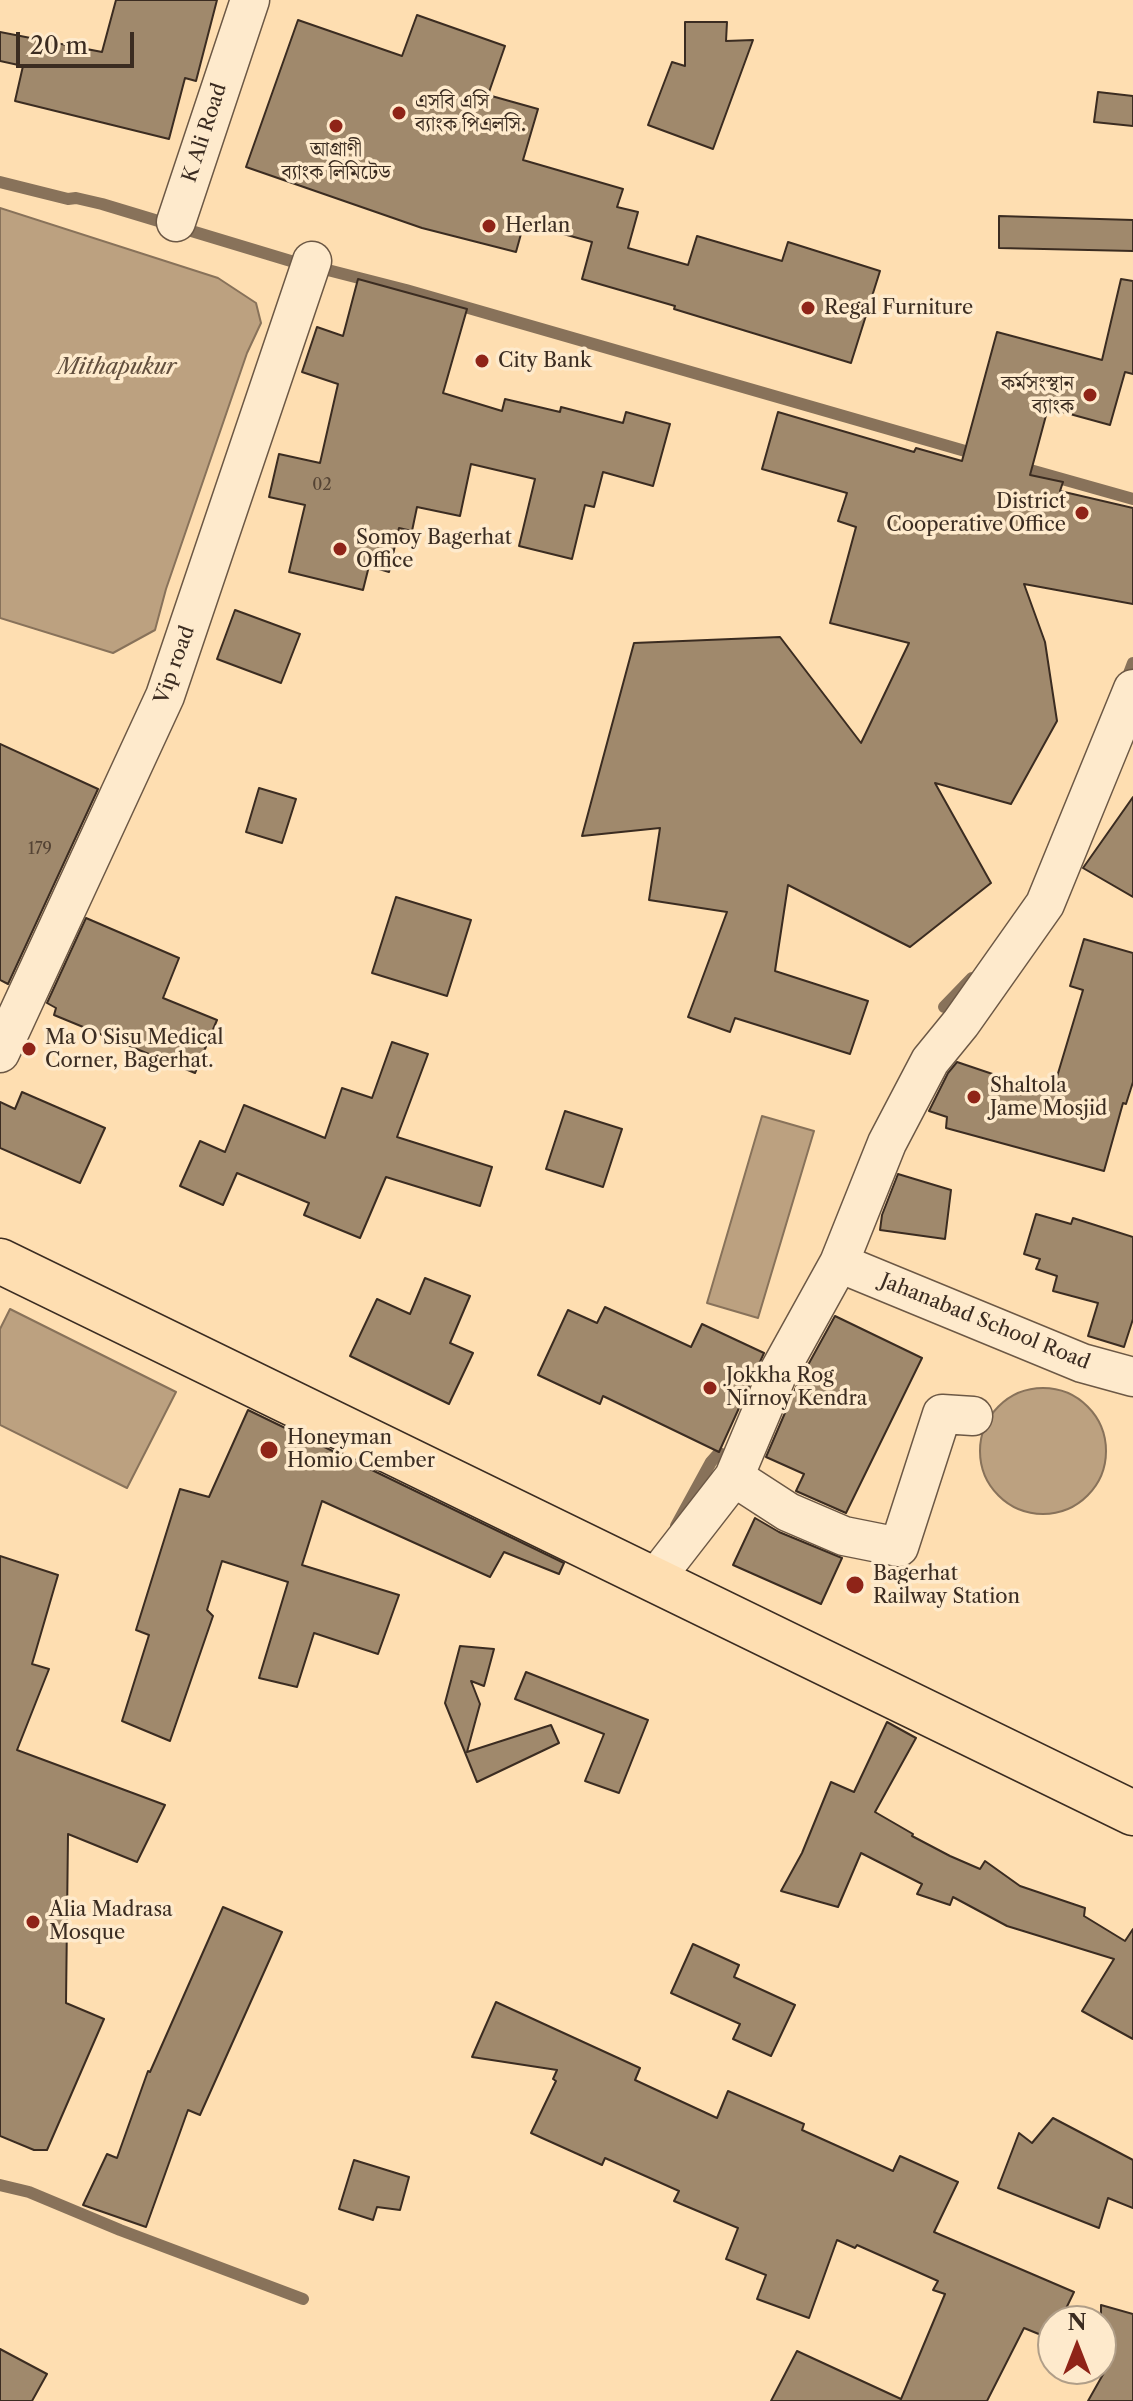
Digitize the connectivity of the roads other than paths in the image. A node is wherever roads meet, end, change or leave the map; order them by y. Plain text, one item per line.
1 (250, 0) edge
2 (176, 222) dead end
3 (312, 261) dead end
4 (1133, 689) edge
5 (0, 1053) edge
6 (0, 1261) edge
7 (839, 1263) junction
8 (1133, 1377) edge
9 (973, 1416) dead end
10 (734, 1477) junction
11 (654, 1580) junction
12 (1133, 1813) edge

1 - 2 street, K Ali Road
3 - 5 street, Vip road
4 - 7 street
6 - 11 main road
7 - 8 street, Jahanabad School Road
7 - 10 street
9 - 10 street
10 - 11 street
11 - 12 main road

